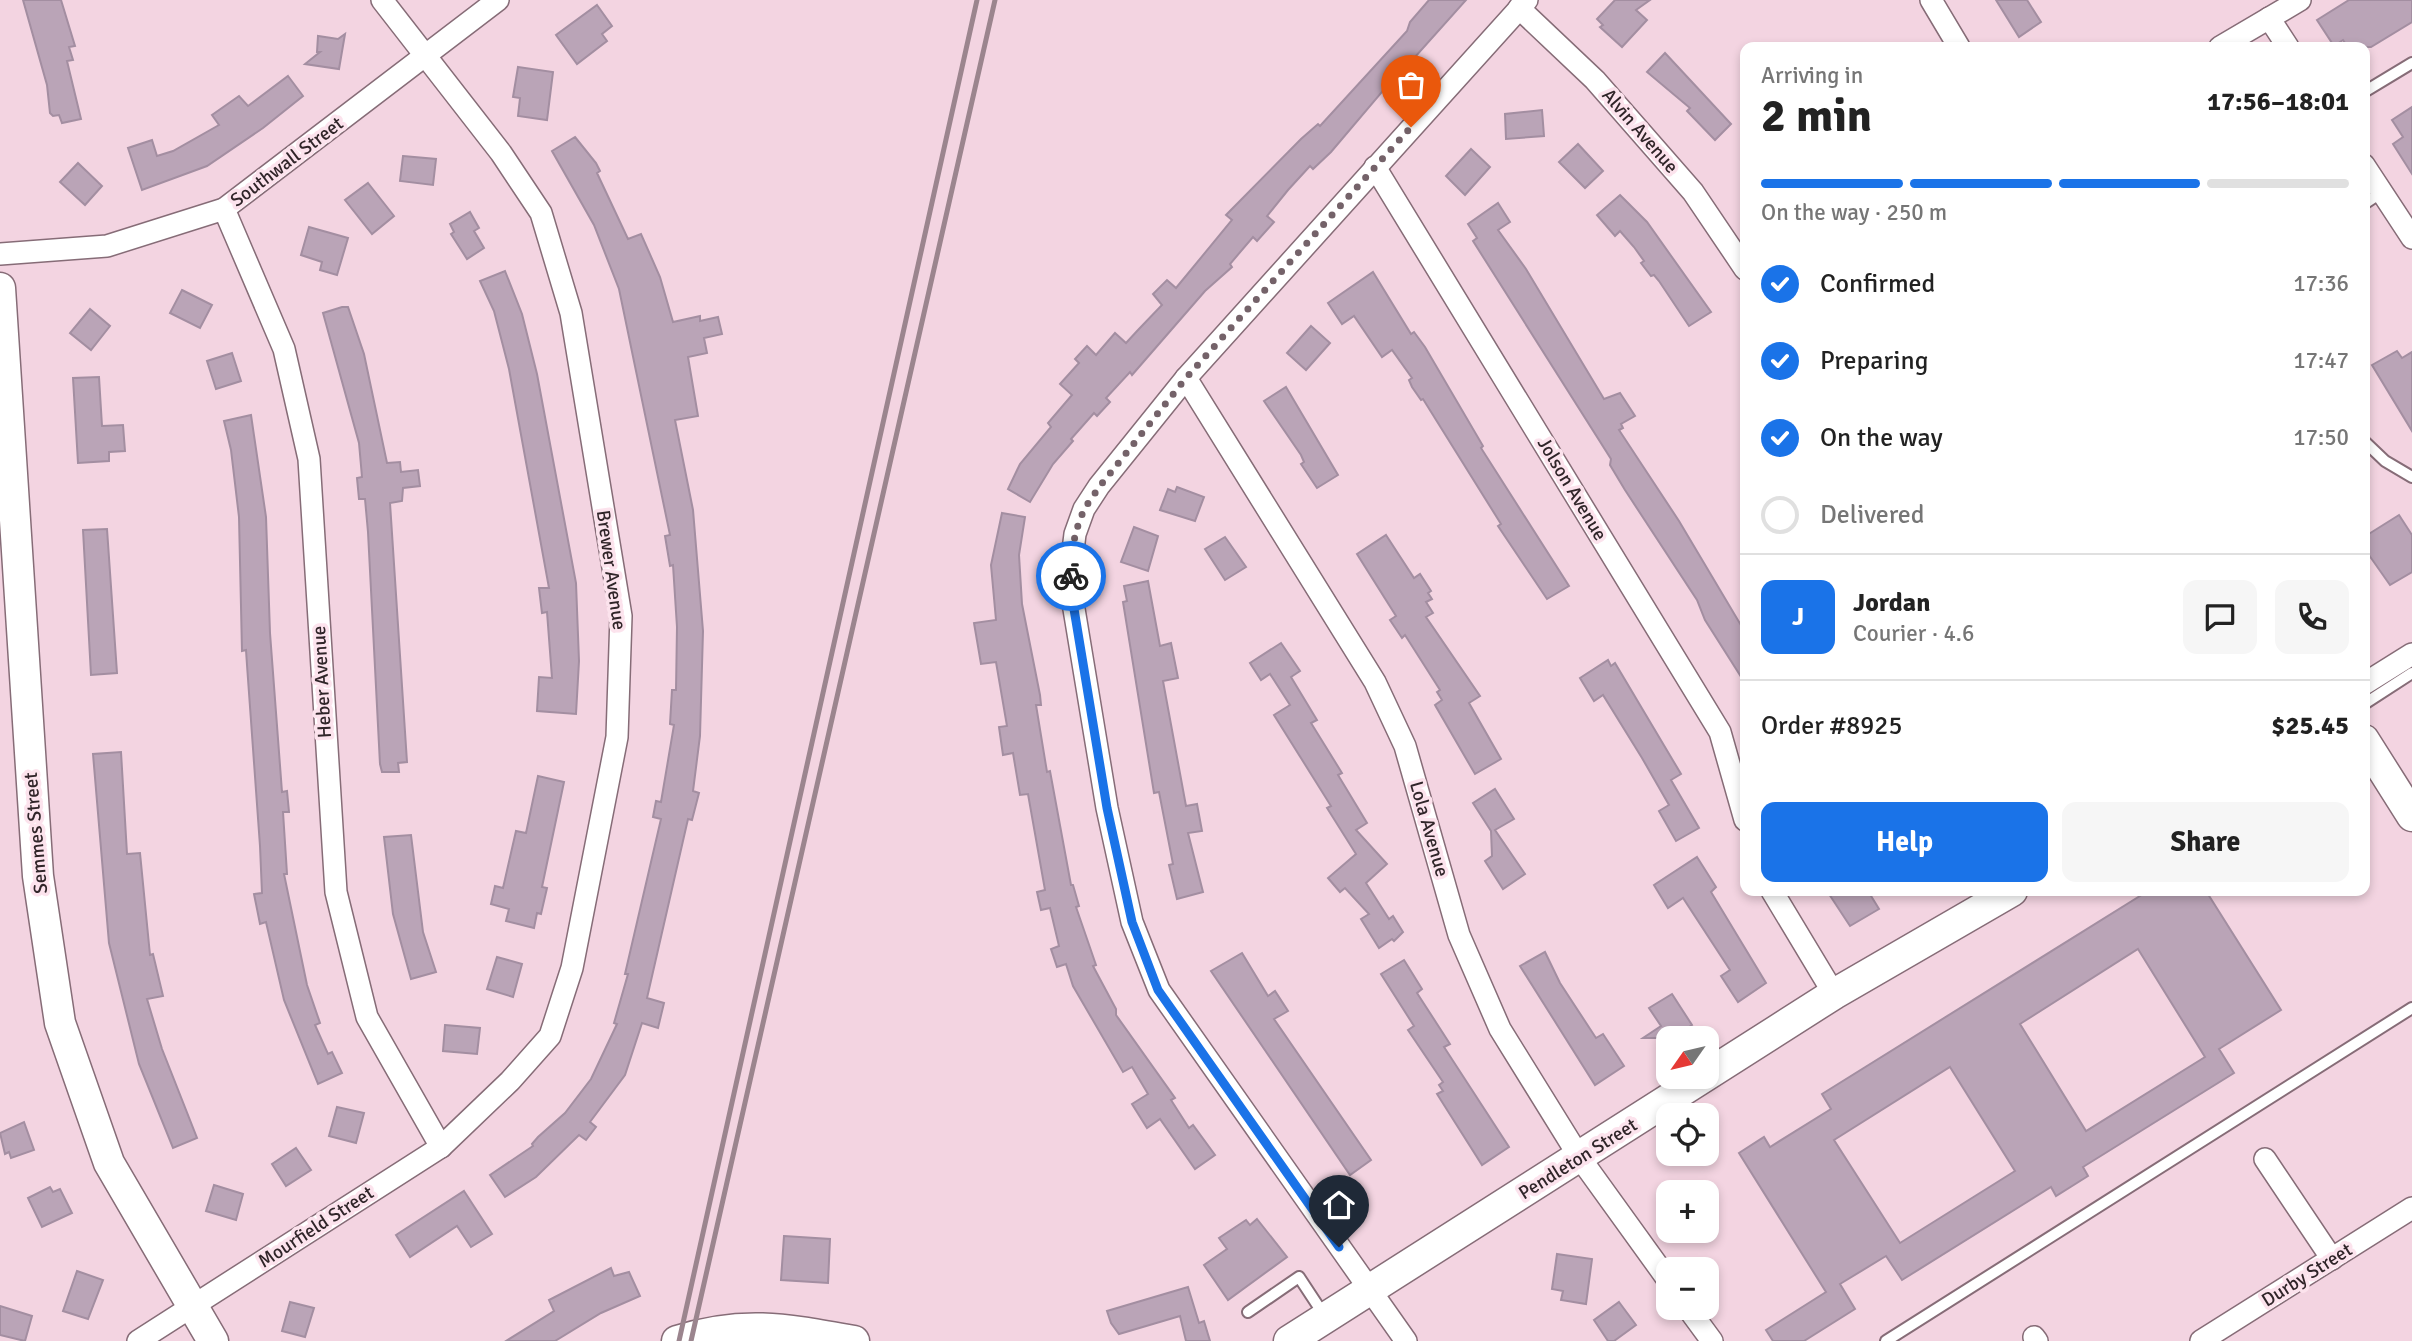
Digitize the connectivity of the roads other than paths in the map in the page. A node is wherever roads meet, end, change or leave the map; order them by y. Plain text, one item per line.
1 (382, 0) edge
2 (498, 0) edge
3 (1931, 0) edge
4 (2300, 0) edge
5 (1523, 4) edge
6 (2269, 18) junction
7 (1955, 42) edge
8 (2228, 42) edge
9 (2285, 42) edge
10 (428, 57) junction
11 (2412, 63) edge
12 (2370, 88) edge
13 (1375, 167) junction
14 (2373, 198) edge
15 (224, 209) junction
16 (2412, 239) edge
17 (0, 254) edge
18 (1740, 262) edge
19 (0, 288) edge
20 (1186, 378) junction
21 (2370, 446) edge
22 (2412, 477) edge
23 (2412, 654) edge
24 (2412, 673) edge
25 (2370, 680) edge
26 (2370, 700) edge
27 (2370, 750) edge
28 (1740, 802) edge
29 (2412, 816) edge
30 (1775, 896) edge
31 (2003, 896) edge
32 (1834, 994) junction
33 (2412, 1008) edge
34 (441, 1147) junction
35 (1580, 1158) junction
36 (2265, 1159) dead end
37 (2412, 1208) edge
38 (2332, 1259) junction
39 (1656, 1263) edge
40 (1370, 1290) junction
41 (190, 1307) junction
42 (1248, 1312) dead end
43 (1325, 1318) junction
44 (1697, 1320) edge
45 (138, 1341) edge
46 (213, 1341) edge
47 (677, 1341) edge
48 (854, 1341) edge
49 (1289, 1341) edge
50 (1406, 1341) edge
51 (1712, 1341) edge
52 (1886, 1341) edge
53 (2201, 1341) edge

1 - 10 street, Brewer Avenue
2 - 10 street, Southwall Street
3 - 7 street
4 - 6 street
5 - 13 street
5 - 18 street, Alvin Avenue
6 - 8 street
6 - 9 street
10 - 15 street, Southwall Street
10 - 34 street, Brewer Avenue
11 - 12 lane
13 - 20 street
13 - 28 street, Jolson Avenue
14 - 16 street
15 - 17 street, Southwall Street
15 - 34 street, Heber Avenue
19 - 41 main road, Semmes Street
20 - 35 street, Lola Avenue
20 - 40 street
21 - 22 lane
23 - 25 street
24 - 26 lane
27 - 29 main road
30 - 32 street
31 - 32 main road, Pendleton Street
32 - 35 main road, Pendleton Street
33 - 52 lane
34 - 41 street, Mourfield Street
35 - 39 street, Lola Avenue
35 - 40 main road, Pendleton Street
36 - 38 street
37 - 38 street, Durby Street
38 - 53 street, Durby Street
40 - 43 main road, Pendleton Street
40 - 50 street
41 - 45 street, Mourfield Street
41 - 46 main road, Semmes Street
42 - 43 lane
43 - 49 main road, Pendleton Street
44 - 51 street
47 - 48 main road

